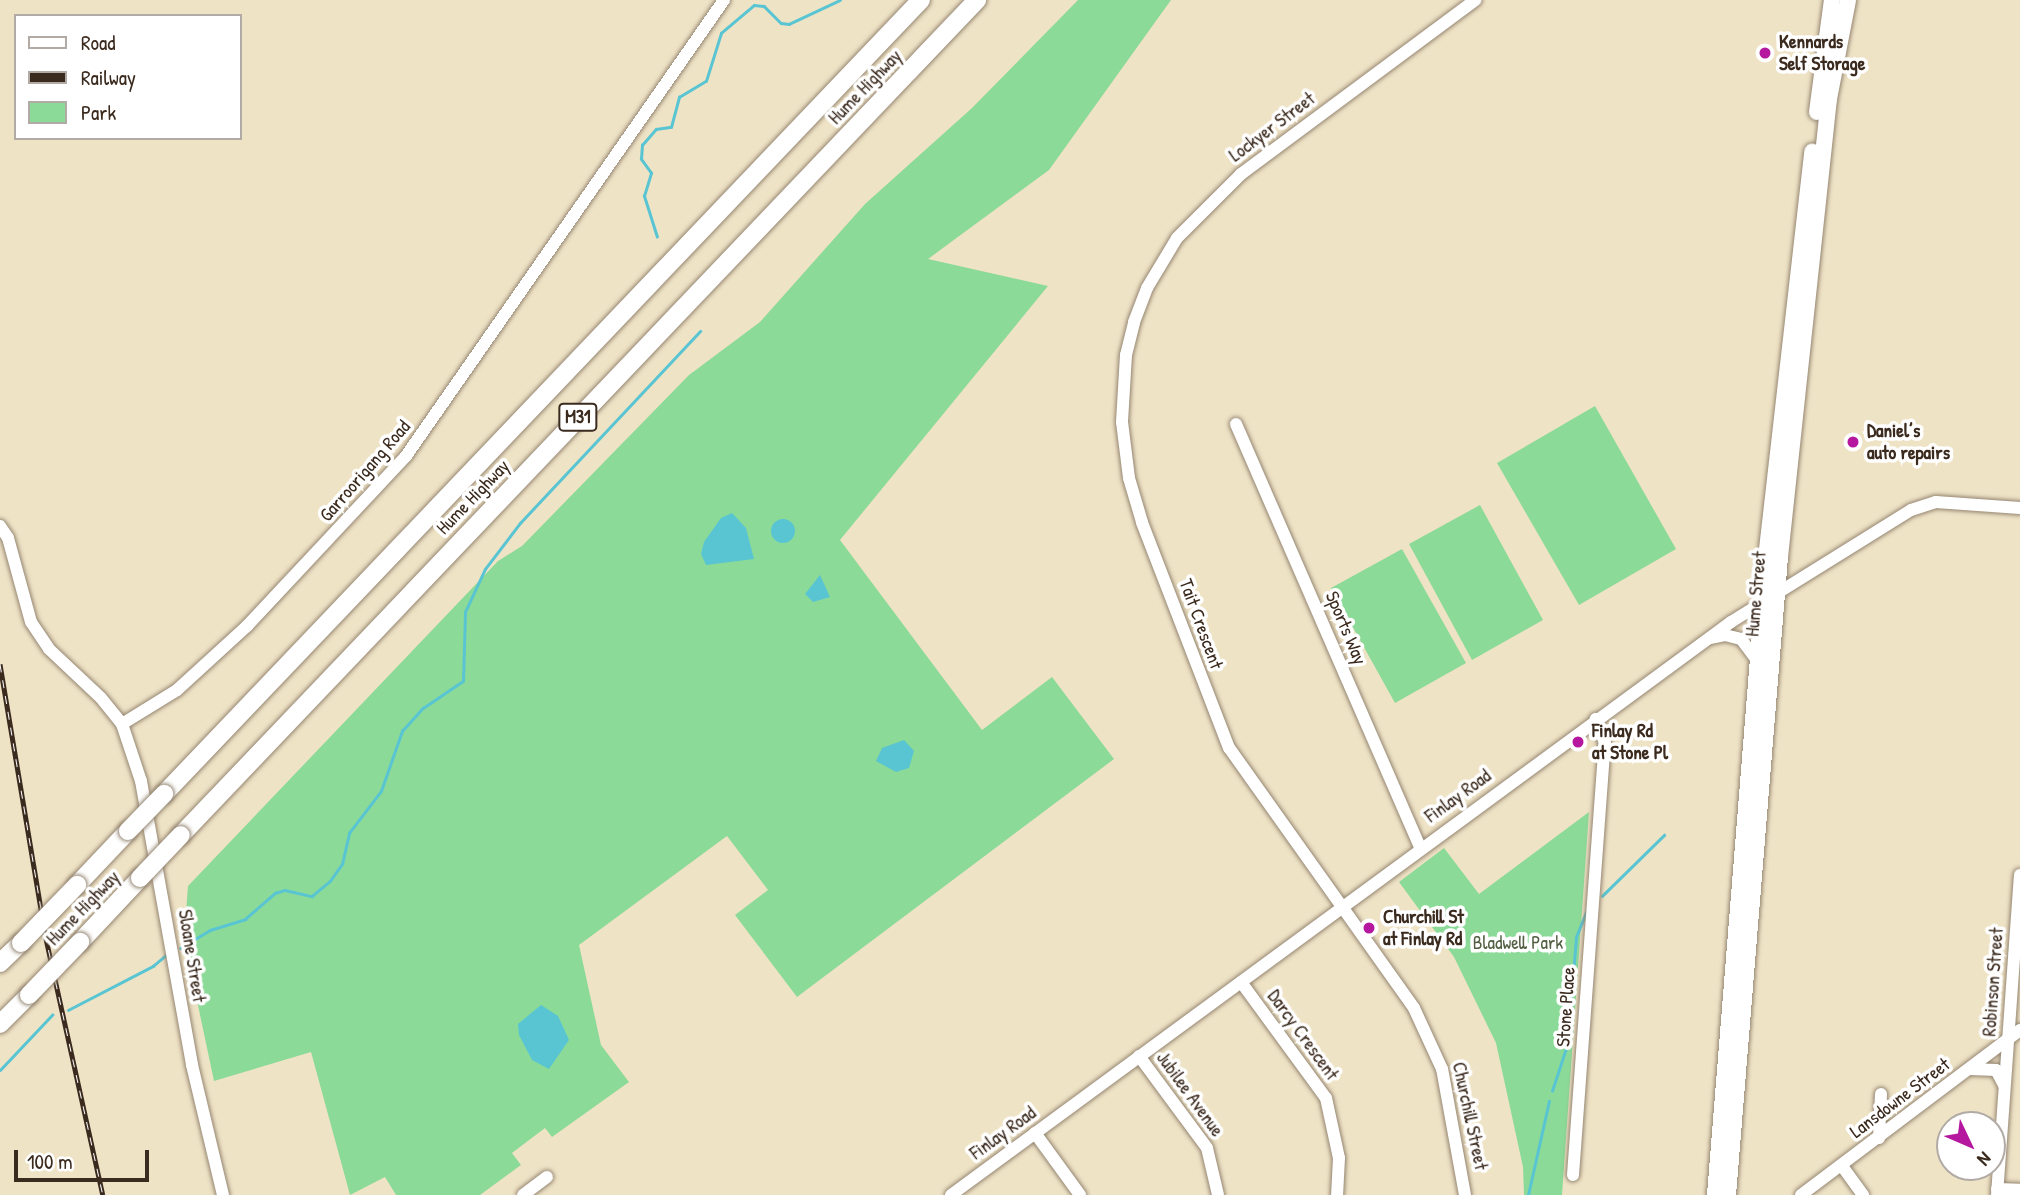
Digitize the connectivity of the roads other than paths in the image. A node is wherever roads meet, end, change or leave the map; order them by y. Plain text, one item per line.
1 (724, 0) edge
2 (922, 0) edge
3 (977, 0) edge
4 (1475, 0) edge
5 (1832, 0) edge
6 (1848, 0) edge
7 (1134, 322) joint
8 (1236, 424) dead end
9 (2020, 508) edge
10 (0, 526) edge
11 (1770, 601) junction
12 (1704, 640) junction
13 (1759, 663) junction
14 (1596, 719) junction
15 (121, 724) junction
16 (1420, 848) junction
17 (2020, 874) edge
18 (1342, 905) junction
19 (0, 964) edge
20 (1241, 982) junction
21 (0, 1024) edge
22 (2020, 1030) edge
23 (2008, 1039) junction
24 (1139, 1056) junction
25 (1970, 1069) junction
26 (2004, 1092) junction
27 (1881, 1094) dead end
28 (1035, 1133) junction
29 (1879, 1138) junction
30 (1842, 1166) junction
31 (1573, 1175) dead end
32 (547, 1177) dead end
33 (2020, 1190) edge
34 (1997, 1192) edge
35 (223, 1195) edge
36 (523, 1195) edge
37 (951, 1195) edge
38 (1080, 1195) edge
39 (1218, 1195) edge
40 (1337, 1195) edge
41 (1465, 1195) edge
42 (1716, 1195) edge
43 (1728, 1195) edge
44 (1801, 1195) edge
45 (1863, 1195) edge

1 - 15 street, Garroorigang Road
2 - 19 highway, Hume Highway / M31, bridge
3 - 21 highway, Hume Highway / M31, bridge
4 - 7 street, Lockyer Street
5 - 11 main road, Hume Street
6 - 11 main road, Hume Street
7 - 18 street, Tait Crescent
8 - 16 street, Sports Way
9 - 11 street, Finlay Road
10 - 15 street
11 - 12 street, Finlay Road
11 - 13 main road, Hume Street
11 - 43 main road, Hume Street
12 - 13 street
12 - 14 street, Finlay Road
13 - 42 main road, Hume Street
14 - 16 street, Finlay Road
14 - 31 street, Stone Place
15 - 35 street, Sloane Street
16 - 18 street, Finlay Road
17 - 23 street, Robinson Street
18 - 20 street, Finlay Road
18 - 41 street, Churchill Street
20 - 24 street, Finlay Road
20 - 40 street, Darcy Crescent
22 - 23 street, Lansdowne Street
23 - 25 street, Lansdowne Street
23 - 26 street, Robinson Street
24 - 28 street, Finlay Road
24 - 39 street, Jubilee Avenue
25 - 26 street
25 - 29 street, Lansdowne Street
26 - 34 street, Robinson Street
27 - 29 street
28 - 37 street, Finlay Road
28 - 38 street
29 - 30 street, Lansdowne Street
30 - 44 street, Lansdowne Street
30 - 45 street
32 - 36 street
33 - 34 street

